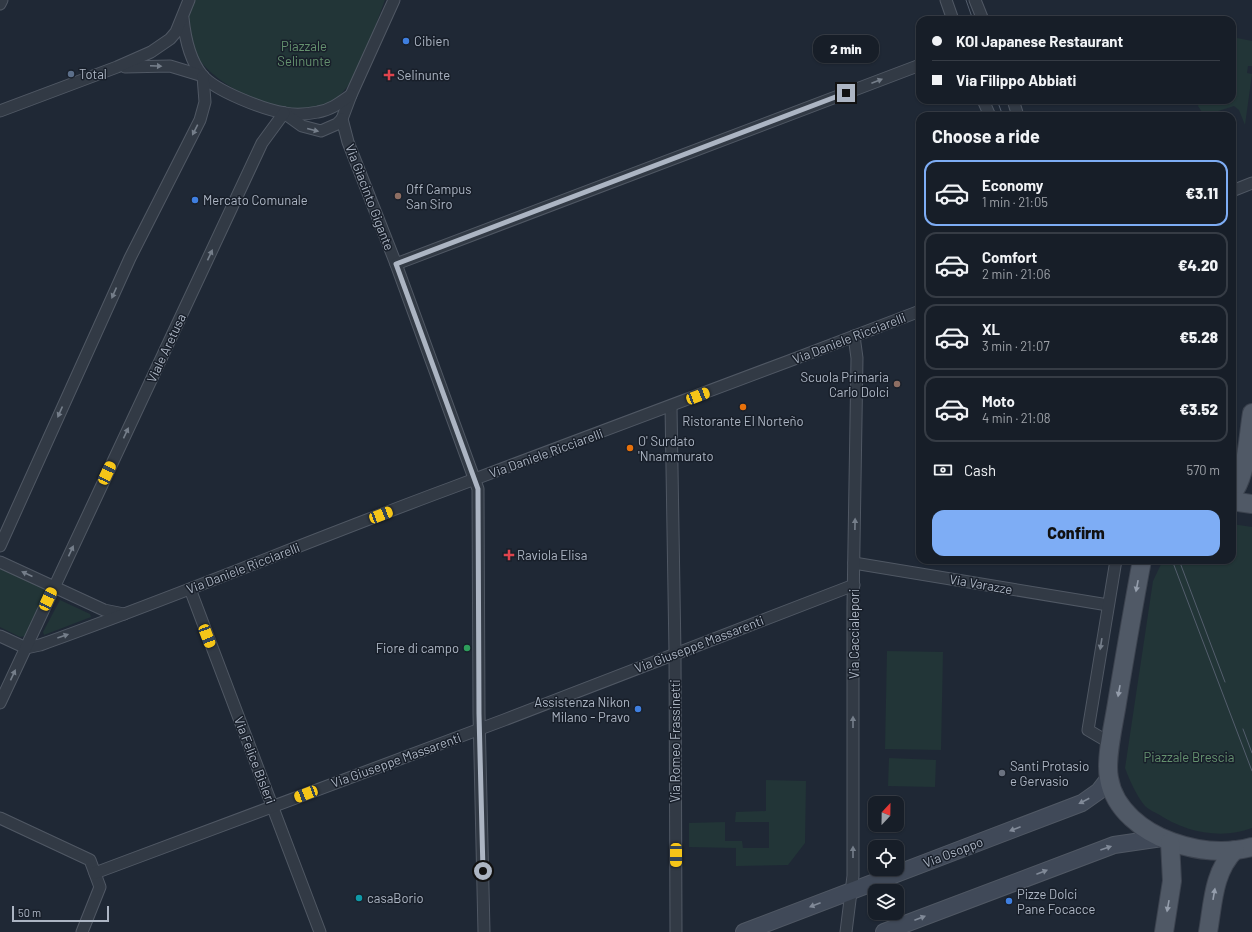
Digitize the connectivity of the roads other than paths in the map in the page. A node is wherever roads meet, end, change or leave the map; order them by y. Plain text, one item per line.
1 (2, 0) edge
2 (189, 0) edge
3 (394, 0) edge
4 (946, 0) edge
5 (975, 0) edge
6 (0, 4) edge
7 (952, 16) edge
8 (981, 16) edge
9 (182, 18) junction
10 (916, 66) edge
11 (118, 67) junction
12 (203, 76) junction
13 (351, 95) junction
14 (0, 112) edge
15 (284, 113) junction
16 (342, 118) junction
17 (1252, 184) edge
18 (1236, 190) edge
19 (396, 264) junction
20 (916, 313) edge
21 (854, 336) junction
22 (671, 406) junction
23 (1252, 413) edge
24 (475, 479) junction
25 (1239, 500) edge
26 (0, 546) edge
27 (0, 562) edge
28 (854, 563) junction
29 (1115, 564) edge
30 (1141, 564) edge
31 (854, 585) junction
32 (54, 586) junction
33 (190, 589) junction
34 (1108, 605) junction
35 (127, 614) junction
36 (0, 636) edge
37 (26, 648) junction
38 (675, 654) junction
39 (0, 703) edge
40 (480, 728) junction
41 (1110, 743) junction
42 (1109, 778) junction
43 (272, 806) junction
44 (0, 818) edge
45 (1166, 840) junction
46 (1245, 852) edge
47 (95, 873) junction
48 (852, 891) junction
49 (82, 932) edge
50 (320, 932) edge
51 (484, 932) edge
52 (676, 932) edge
53 (744, 932) edge
54 (846, 932) edge
55 (884, 932) edge
56 (1164, 932) edge
57 (1208, 932) edge

1 - 6 street
2 - 9 street
3 - 13 street
4 - 7 street
5 - 8 street
9 - 11 street
9 - 12 street
19 -> 10 street
11 -> 12 street
11 - 14 street
12 - 15 street
12 -> 26 street
13 - 15 street
13 - 16 street
15 -> 16 street
32 -> 15 street, Viale Aretusa
16 - 19 street, Via Giacinto Gigante
17 - 18 street
19 - 24 street, Via Giacinto Gigante
20 - 21 street, Via Daniele Ricciarelli
21 - 22 street, Via Daniele Ricciarelli
28 -> 21 street, Via Caccialepori
22 - 24 street, Via Daniele Ricciarelli
22 - 38 street, Via Romeo Frassinetti
23 - 25 main road
24 - 33 street, Via Daniele Ricciarelli
24 - 40 street, Via Giacinto Gigante
32 -> 27 street
28 - 31 street, Via Caccialepori
28 - 34 street, Via Varazze
29 - 34 street
30 -> 41 main road
31 - 38 street, Via Giuseppe Massarenti
48 -> 31 street, Via Caccialepori
32 - 35 street
32 - 37 street, Viale Aretusa
33 - 35 street, Via Daniele Ricciarelli
33 - 43 street, Via Felice Bisleri
34 -> 41 street
37 -> 35 street, Via Daniele Ricciarelli
36 - 37 street
39 -> 37 street, Viale Aretusa
38 - 40 street, Via Giuseppe Massarenti
38 - 52 street, Via Romeo Frassinetti
40 - 43 street, Via Giuseppe Massarenti
40 - 51 street, Via Giacinto Gigante
41 - 42 main road
42 - 45 main road
42 -> 48 street, Via Osoppo
43 - 47 street, Via Giuseppe Massarenti
43 - 50 street, Via Felice Bisleri
44 - 47 street
45 - 46 main road
55 -> 45 street
45 -> 56 main road
57 -> 46 main road
47 - 49 street
48 -> 53 street, Via Osoppo
48 - 54 street, Via Caccialepori

